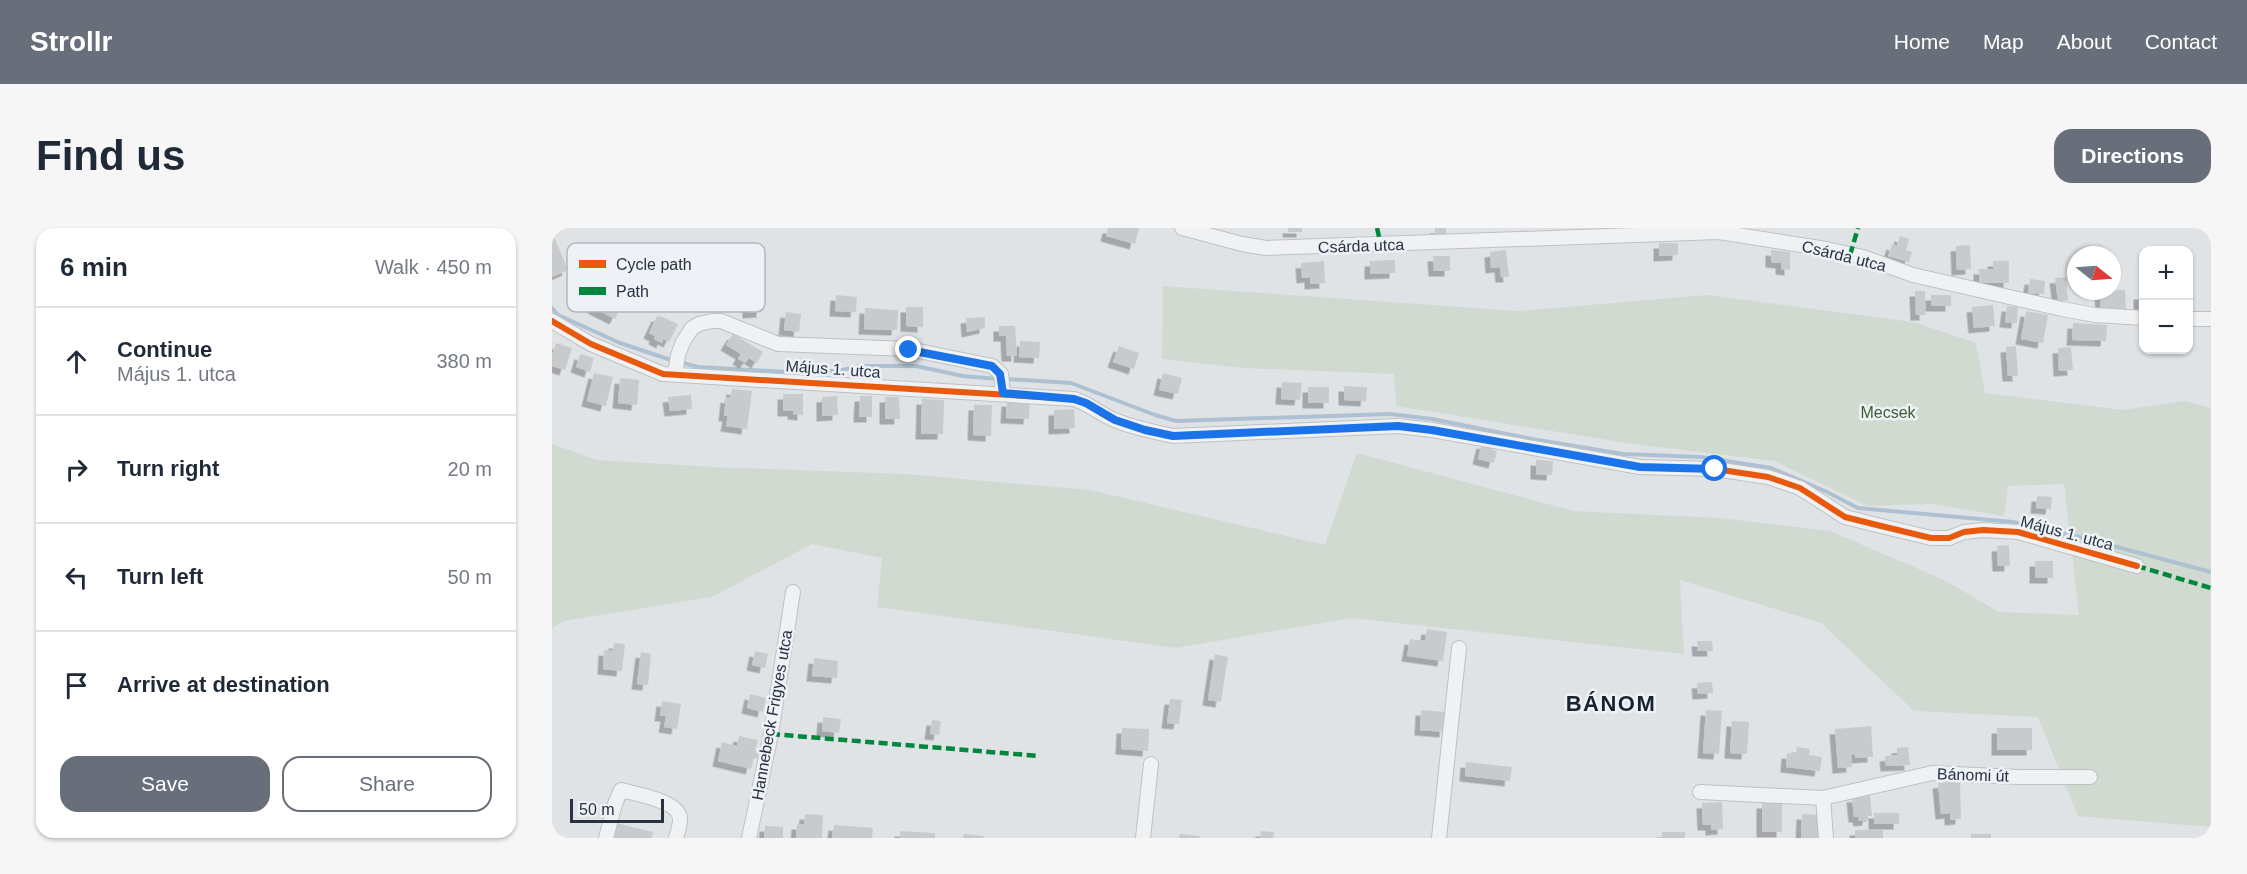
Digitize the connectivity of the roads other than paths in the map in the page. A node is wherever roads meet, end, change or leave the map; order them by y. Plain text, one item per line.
1 (1182, 228) edge
2 (2139, 318) edge
3 (2193, 318) edge
4 (2211, 319) edge
5 (552, 321) edge
6 (675, 374) junction
7 (1002, 384) junction
8 (2137, 566) dead end
9 (793, 592) dead end
10 (1458, 648) dead end
11 (1151, 764) dead end
12 (2090, 777) dead end
13 (1700, 792) dead end
14 (1823, 798) junction
15 (606, 838) edge
16 (676, 838) edge
17 (749, 838) edge
18 (1143, 838) edge
19 (1439, 838) edge
20 (1826, 838) edge

1 - 2 street, Csárda utca
3 - 4 street
5 - 6 street, Május 1. utca
6 - 7 street, Május 1. utca
6 - 7 street
7 - 8 street, Május 1. utca
9 - 17 street, Hannebeck Frigyes utca
10 - 19 street
11 - 18 street
12 - 14 street, Bánomi út
13 - 14 street, Bánomi út
14 - 20 street
15 - 16 street

